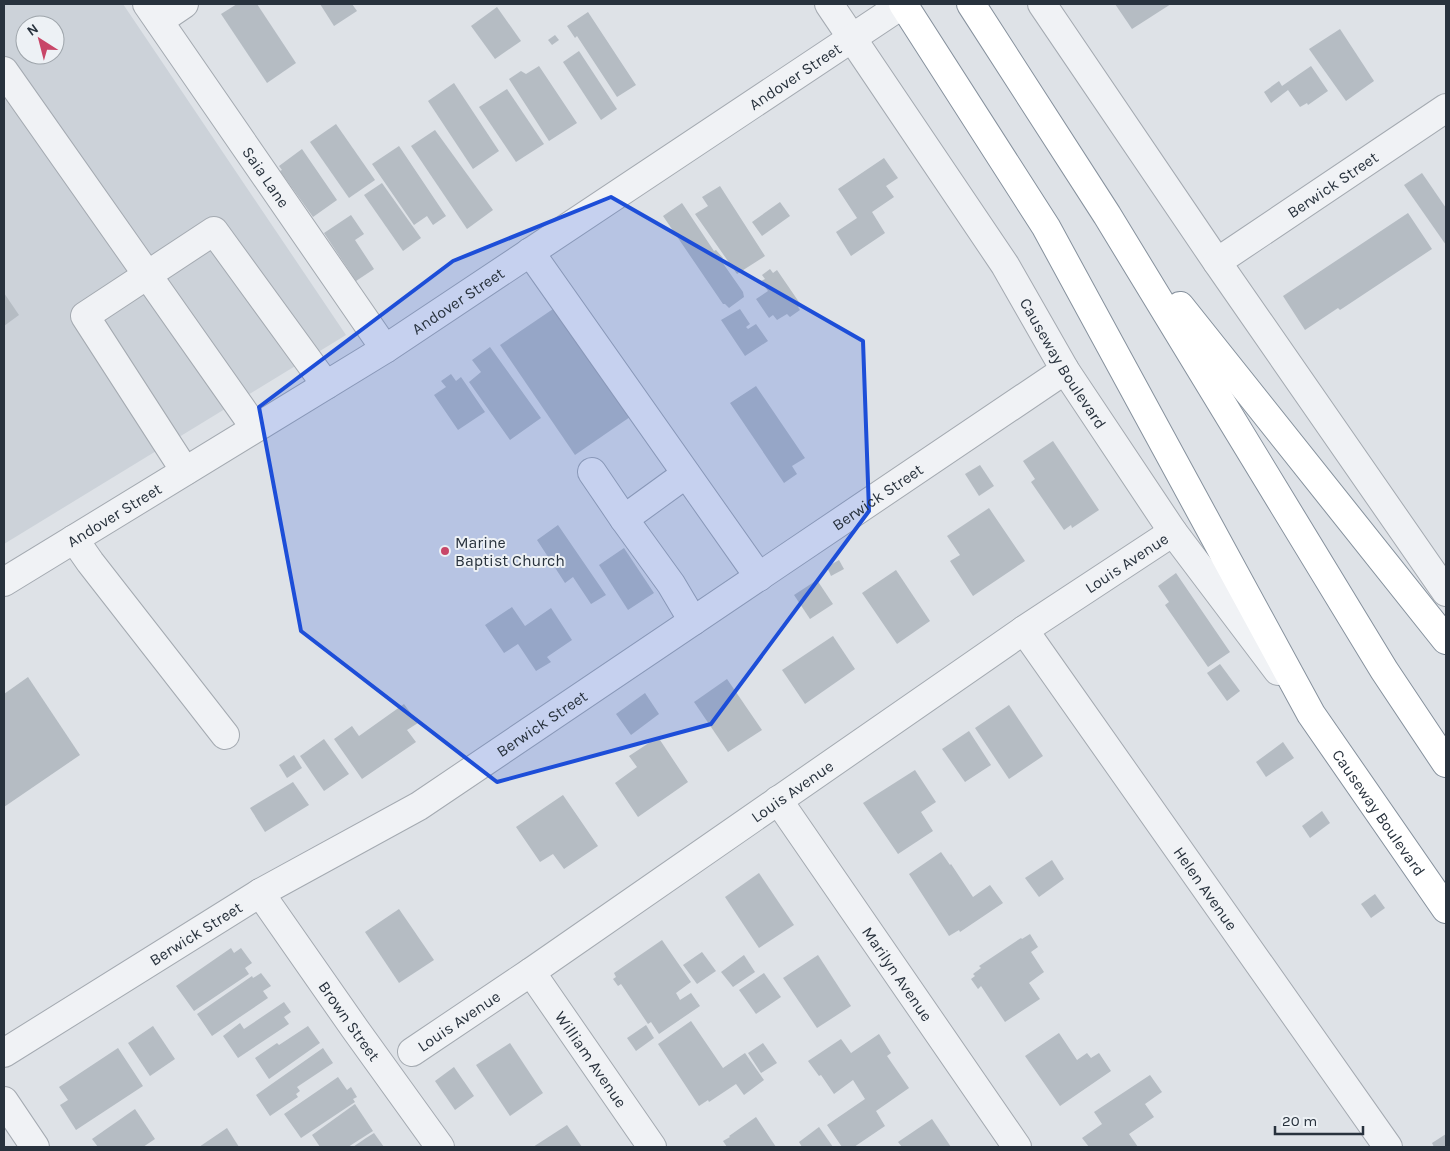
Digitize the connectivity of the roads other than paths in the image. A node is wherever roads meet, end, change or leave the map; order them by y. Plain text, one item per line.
1 (184, 4) edge
2 (829, 4) edge
3 (903, 4) edge
4 (972, 4) edge
5 (1042, 4) edge
6 (153, 12) edge
7 (852, 38) junction
8 (4, 70) edge
9 (1446, 108) edge
10 (1107, 214) junction
11 (530, 252) junction
12 (1217, 262) junction
13 (146, 276) junction
14 (385, 349) junction
15 (1065, 370) junction
16 (326, 385) junction
17 (255, 428) junction
18 (185, 471) junction
19 (592, 472) dead end
20 (686, 474) junction
21 (624, 519) junction
22 (1173, 532) junction
23 (74, 539) junction
24 (759, 577) junction
25 (1443, 581) edge
26 (4, 582) edge
27 (693, 621) junction
28 (1024, 630) junction
29 (1446, 640) edge
30 (1311, 714) junction
31 (225, 735) dead end
32 (1446, 763) edge
33 (778, 800) junction
34 (260, 893) junction
35 (1446, 910) edge
36 (531, 972) junction
37 (412, 1052) dead end
38 (4, 1053) edge
39 (4, 1101) edge
40 (35, 1147) edge
41 (440, 1147) edge
42 (652, 1147) edge
43 (1017, 1147) edge
44 (1388, 1147) edge

1 - 6 street
2 - 7 street, Causeway Boulevard
3 - 7 street, Andover Street
3 - 30 highway, Causeway Boulevard
4 - 10 highway
5 - 12 street
6 - 14 street, Saia Lane
7 - 11 street, Andover Street
7 - 15 street, Causeway Boulevard
8 - 13 street
9 - 12 street, Berwick Street
10 - 29 highway
10 - 32 highway
11 - 14 street, Andover Street
11 - 20 street
12 - 25 street
13 - 16 street
13 - 17 street
13 - 18 street
14 - 16 street, Andover Street
15 - 22 street, Causeway Boulevard
15 - 24 street, Berwick Street
16 - 17 street, Andover Street
17 - 18 street, Andover Street
18 - 23 street, Andover Street
19 - 21 street
20 - 21 street
20 - 24 street
21 - 27 street
22 - 28 street, Louis Avenue
22 - 30 street, Causeway Boulevard
23 - 26 street, Andover Street
23 - 31 street
24 - 27 street, Berwick Street
27 - 34 street, Berwick Street
28 - 33 street, Louis Avenue
28 - 44 street, Helen Avenue
30 - 35 highway, Causeway Boulevard
33 - 36 street, Louis Avenue
33 - 43 street, Marilyn Avenue
34 - 38 street, Berwick Street
34 - 41 street, Brown Street
36 - 37 street, Louis Avenue
36 - 42 street, William Avenue
39 - 40 street

